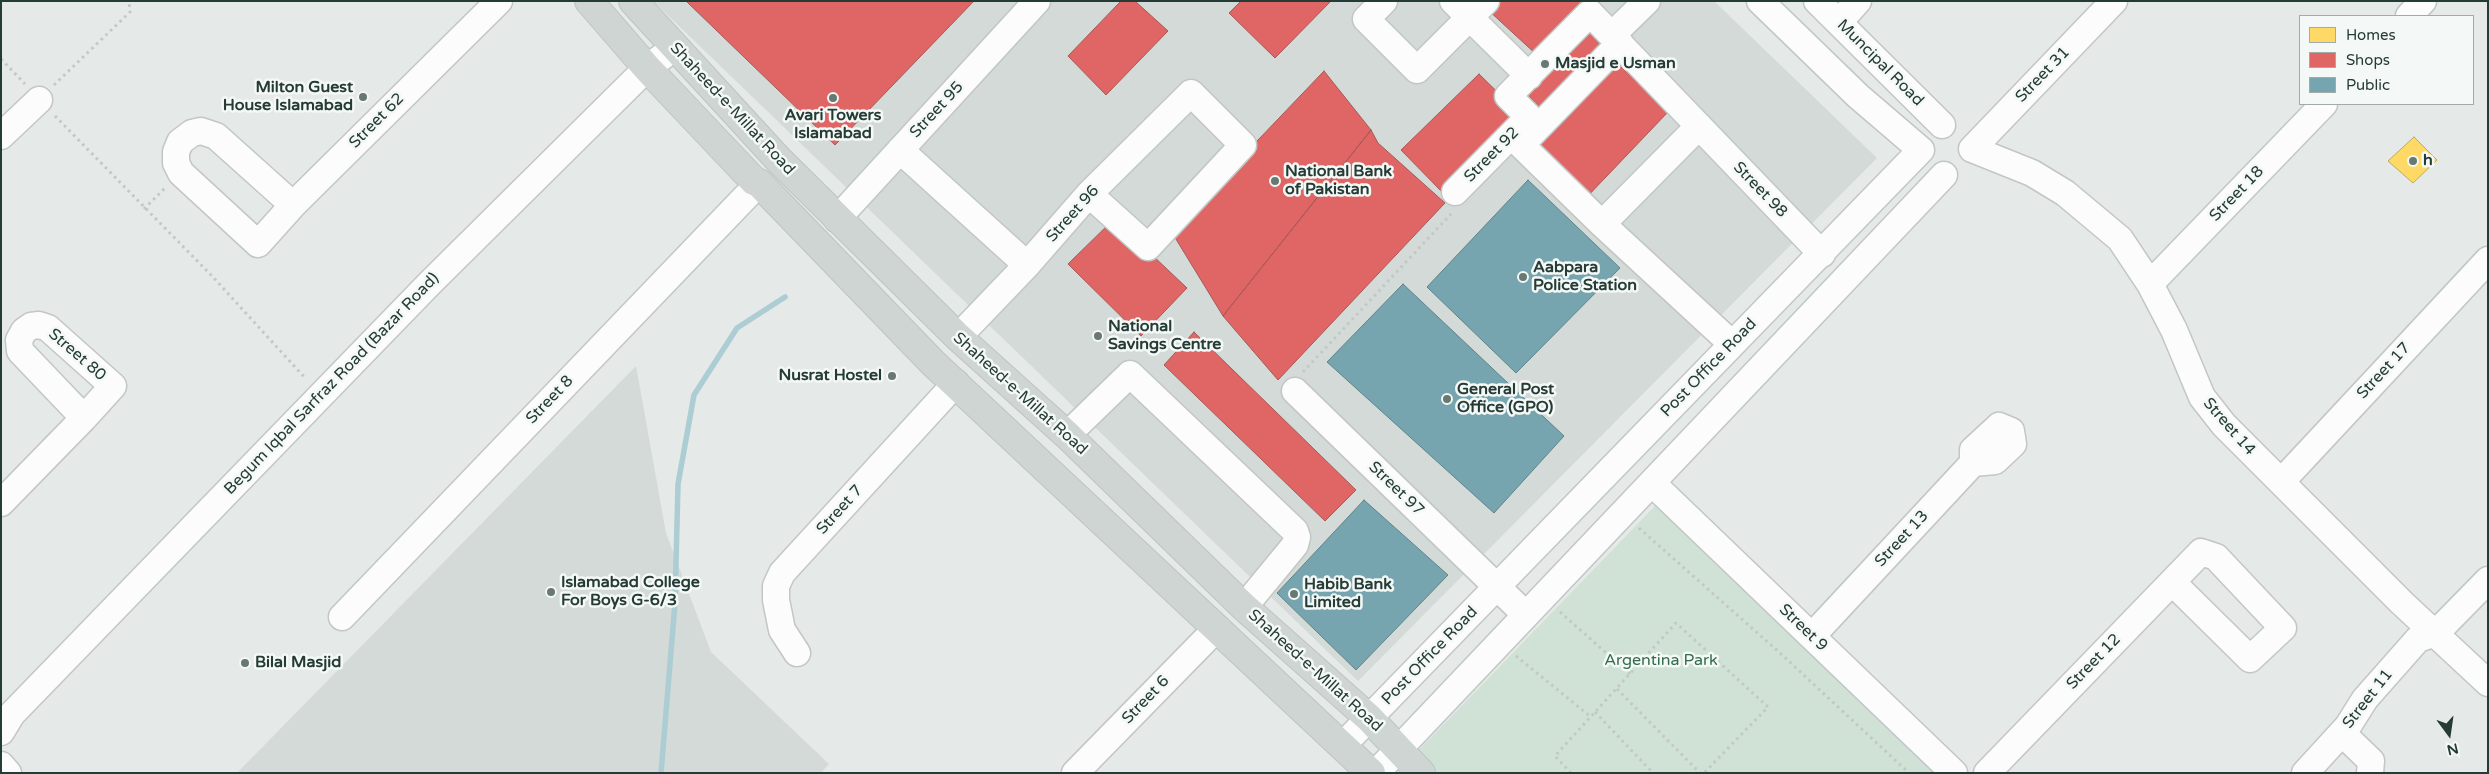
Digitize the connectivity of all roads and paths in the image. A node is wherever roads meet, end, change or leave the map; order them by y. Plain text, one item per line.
1 (129, 1) edge
2 (498, 1) edge
3 (589, 1) edge
4 (633, 1) edge
5 (1037, 1) edge
6 (1384, 1) edge
7 (1647, 1) edge
8 (1760, 1) edge
9 (1817, 1) edge
10 (1858, 1) edge
11 (2114, 1) edge
12 (2423, 1) edge
13 (1470, 6) edge
14 (1590, 13) joint
15 (2410, 15) edge
16 (1839, 22) junction
17 (1616, 39) junction
18 (674, 48) junction
19 (1, 59) edge
20 (647, 68) junction
21 (1529, 76) junction
22 (39, 100) junction
23 (2323, 105) edge
24 (1884, 118) junction
25 (1942, 125) junction
26 (1699, 126) junction
27 (1, 136) edge
28 (1521, 145) junction
29 (1972, 149) junction
30 (900, 150) junction
31 (1921, 150) junction
32 (181, 173) junction
33 (1944, 175) junction
34 (1891, 180) junction
35 (759, 184) junction
36 (1089, 194) junction
37 (1457, 199) junction
38 (292, 205) junction
39 (144, 209) junction
40 (837, 219) junction
41 (1602, 224) junction
42 (1822, 254) junction
43 (2488, 260) edge
44 (1027, 265) junction
45 (2150, 284) junction
46 (958, 338) junction
47 (1732, 344) junction
48 (933, 363) junction
49 (956, 384) junction
50 (1295, 391) joint
51 (321, 395) junction
52 (84, 418) dead end
53 (1067, 435) junction
54 (1985, 440) dead end
55 (2281, 482) junction
56 (1652, 483) junction
57 (1, 503) edge
58 (1636, 526) dead end
59 (2488, 580) edge
60 (2172, 582) junction
61 (1497, 587) junction
62 (1535, 606) junction
63 (1244, 607) junction
64 (342, 617) dead end
65 (1217, 628) junction
66 (2436, 634) junction
67 (1812, 636) junction
68 (1499, 644) junction
69 (797, 653) dead end
70 (1630, 674) junction
71 (2488, 683) edge
72 (1617, 689) junction
73 (1595, 712) junction
74 (5, 716) edge
75 (1591, 717) junction
76 (1369, 718) junction
77 (2345, 729) junction
78 (1342, 746) junction
79 (1399, 749) junction
80 (1, 765) edge
81 (8, 773) edge
82 (1075, 773) edge
83 (1371, 773) edge
84 (1376, 773) edge
85 (1421, 773) edge
86 (1570, 773) edge
87 (1654, 773) edge
88 (1700, 773) edge
89 (1704, 773) edge
90 (1909, 773) edge
91 (1954, 773) edge
92 (1987, 773) edge
93 (2305, 773) edge
94 (2370, 773) edge

1 - 22 path
2 - 38 street, Street 62
3 - 20 main road, Shaheed-e-Millat Road
4 - 18 main road, Shaheed-e-Millat Road
5 - 30 street, Street 95
6 - 13 street
7 - 17 street
8 - 24 street
9 - 16 street, Muncipal Road
10 - 16 street
11 - 29 street, Street 31
12 - 15 street
13 - 21 street
14 - 17 street, Street 98
14 - 21 street, Street 92
16 - 25 street, Muncipal Road
17 - 26 street, Street 98
17 - 28 street
18 - 20 street, Begum Iqbal Sarfraz Road (Bazar Road)
18 - 40 main road, Shaheed-e-Millat Road
19 - 22 path
20 - 35 main road, Shaheed-e-Millat Road
20 - 51 street, Begum Iqbal Sarfraz Road (Bazar Road)
21 - 37 street, Street 92
22 - 27 street
22 - 39 path
23 - 45 street, Street 18
24 - 31 street
24 - 34 street
25 - 29 street
25 - 31 street
26 - 41 street
26 - 42 street, Street 98
28 - 37 street
28 - 41 street
29 - 33 street
29 - 45 street, Street 14
30 - 40 street, Street 95
30 - 44 street
31 - 33 street
31 - 34 street, Post Office Road
32 - 38 street, Street 62
32 - 38 street
32 - 39 path
33 - 56 street
34 - 42 street, Post Office Road
35 - 48 main road, Shaheed-e-Millat Road
35 - 64 street, Street 8
36 - 36 street, Street 96
36 - 44 street, Street 96
37 - 50 path
39 - 51 path
40 - 46 main road, Shaheed-e-Millat Road
41 - 47 street
42 - 47 street, Post Office Road
43 - 55 street, Street 17
44 - 46 street, Street 96
45 - 55 street, Street 14
46 - 48 main road
46 - 53 main road, Shaheed-e-Millat Road
47 - 61 street, Post Office Road
48 - 49 main road, Shaheed-e-Millat Road
49 - 65 main road, Shaheed-e-Millat Road
49 - 69 street, Street 7
50 - 61 street, Street 97
51 - 74 street, Begum Iqbal Sarfraz Road (Bazar Road)
52 - 57 street
53 - 63 main road, Shaheed-e-Millat Road
53 - 63 street
54 - 67 street, Street 13
55 - 66 street, Street 14
56 - 62 street
56 - 67 street, Street 9
58 - 90 path
59 - 66 street
60 - 60 street, Street 12
60 - 92 street, Street 12
61 - 62 street
61 - 76 street, Post Office Road
62 - 68 street
62 - 70 path
63 - 76 main road, Shaheed-e-Millat Road
65 - 78 main road, Shaheed-e-Millat Road
65 - 82 street, Street 6
66 - 71 street, Street 14
66 - 77 street, Street 11
67 - 91 street, Street 9
68 - 75 path
68 - 79 street
70 - 72 path
70 - 89 path
72 - 73 path
72 - 88 path
73 - 75 path
73 - 87 path
75 - 86 path
76 - 78 street, Post Office Road
76 - 79 main road, Shaheed-e-Millat Road
77 - 93 street, Street 11
77 - 94 street
78 - 83 main road, Shaheed-e-Millat Road
79 - 84 street
79 - 85 main road, Shaheed-e-Millat Road
80 - 81 street

